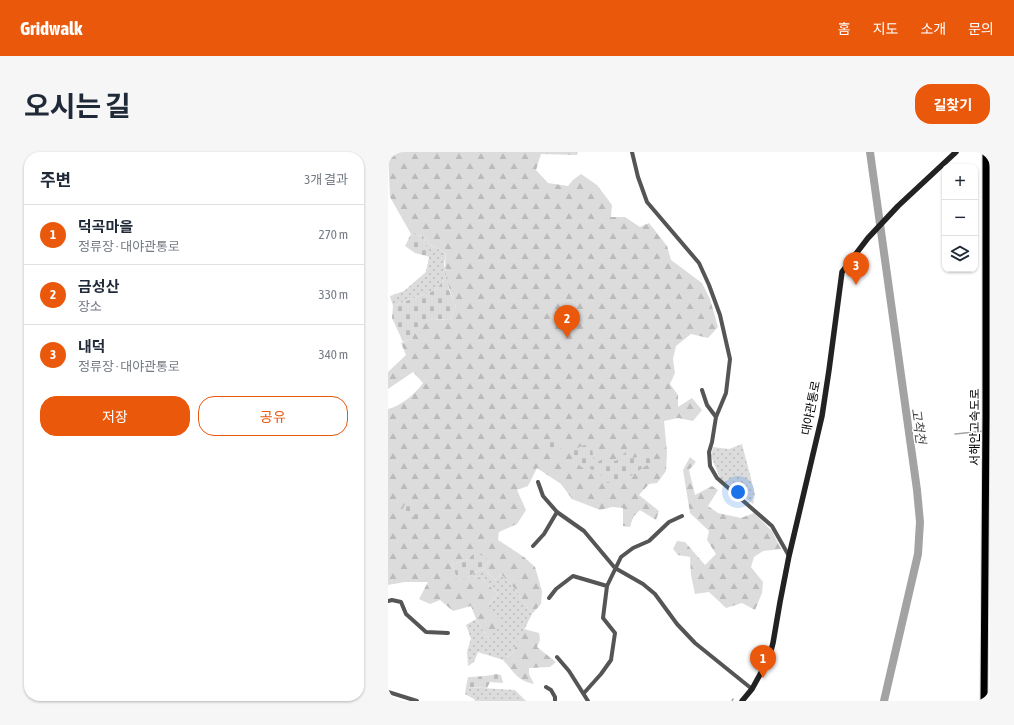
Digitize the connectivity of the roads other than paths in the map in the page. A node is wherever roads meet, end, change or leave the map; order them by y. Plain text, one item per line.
1 (632, 152) edge
2 (956, 152) edge
3 (986, 152) edge
4 (702, 390) dead end
5 (716, 417) junction
6 (538, 482) dead end
7 (557, 512) junction
8 (682, 516) dead end
9 (533, 546) dead end
10 (789, 556) junction
11 (615, 568) junction
12 (607, 586) junction
13 (549, 598) dead end
14 (388, 601) edge
15 (448, 633) dead end
16 (556, 657) dead end
17 (546, 687) dead end
18 (752, 689) junction
19 (388, 692) edge
20 (584, 693) junction
21 (417, 701) edge
22 (555, 701) edge
23 (588, 701) edge
24 (742, 701) edge
25 (984, 701) edge

1 - 5 street
2 - 10 main road, 대야관통로
3 - 25 highway, 서해안고속도로
4 - 5 street
5 - 10 street
6 - 7 street
7 - 9 street
7 - 11 street
8 - 11 street
10 - 18 main road, 대야관통로
11 - 12 street
11 - 18 street
12 - 13 street
12 - 20 street
14 - 15 street
16 - 20 street
17 - 22 street
18 - 24 main road, 대야관통로
19 - 21 street
20 - 23 street

